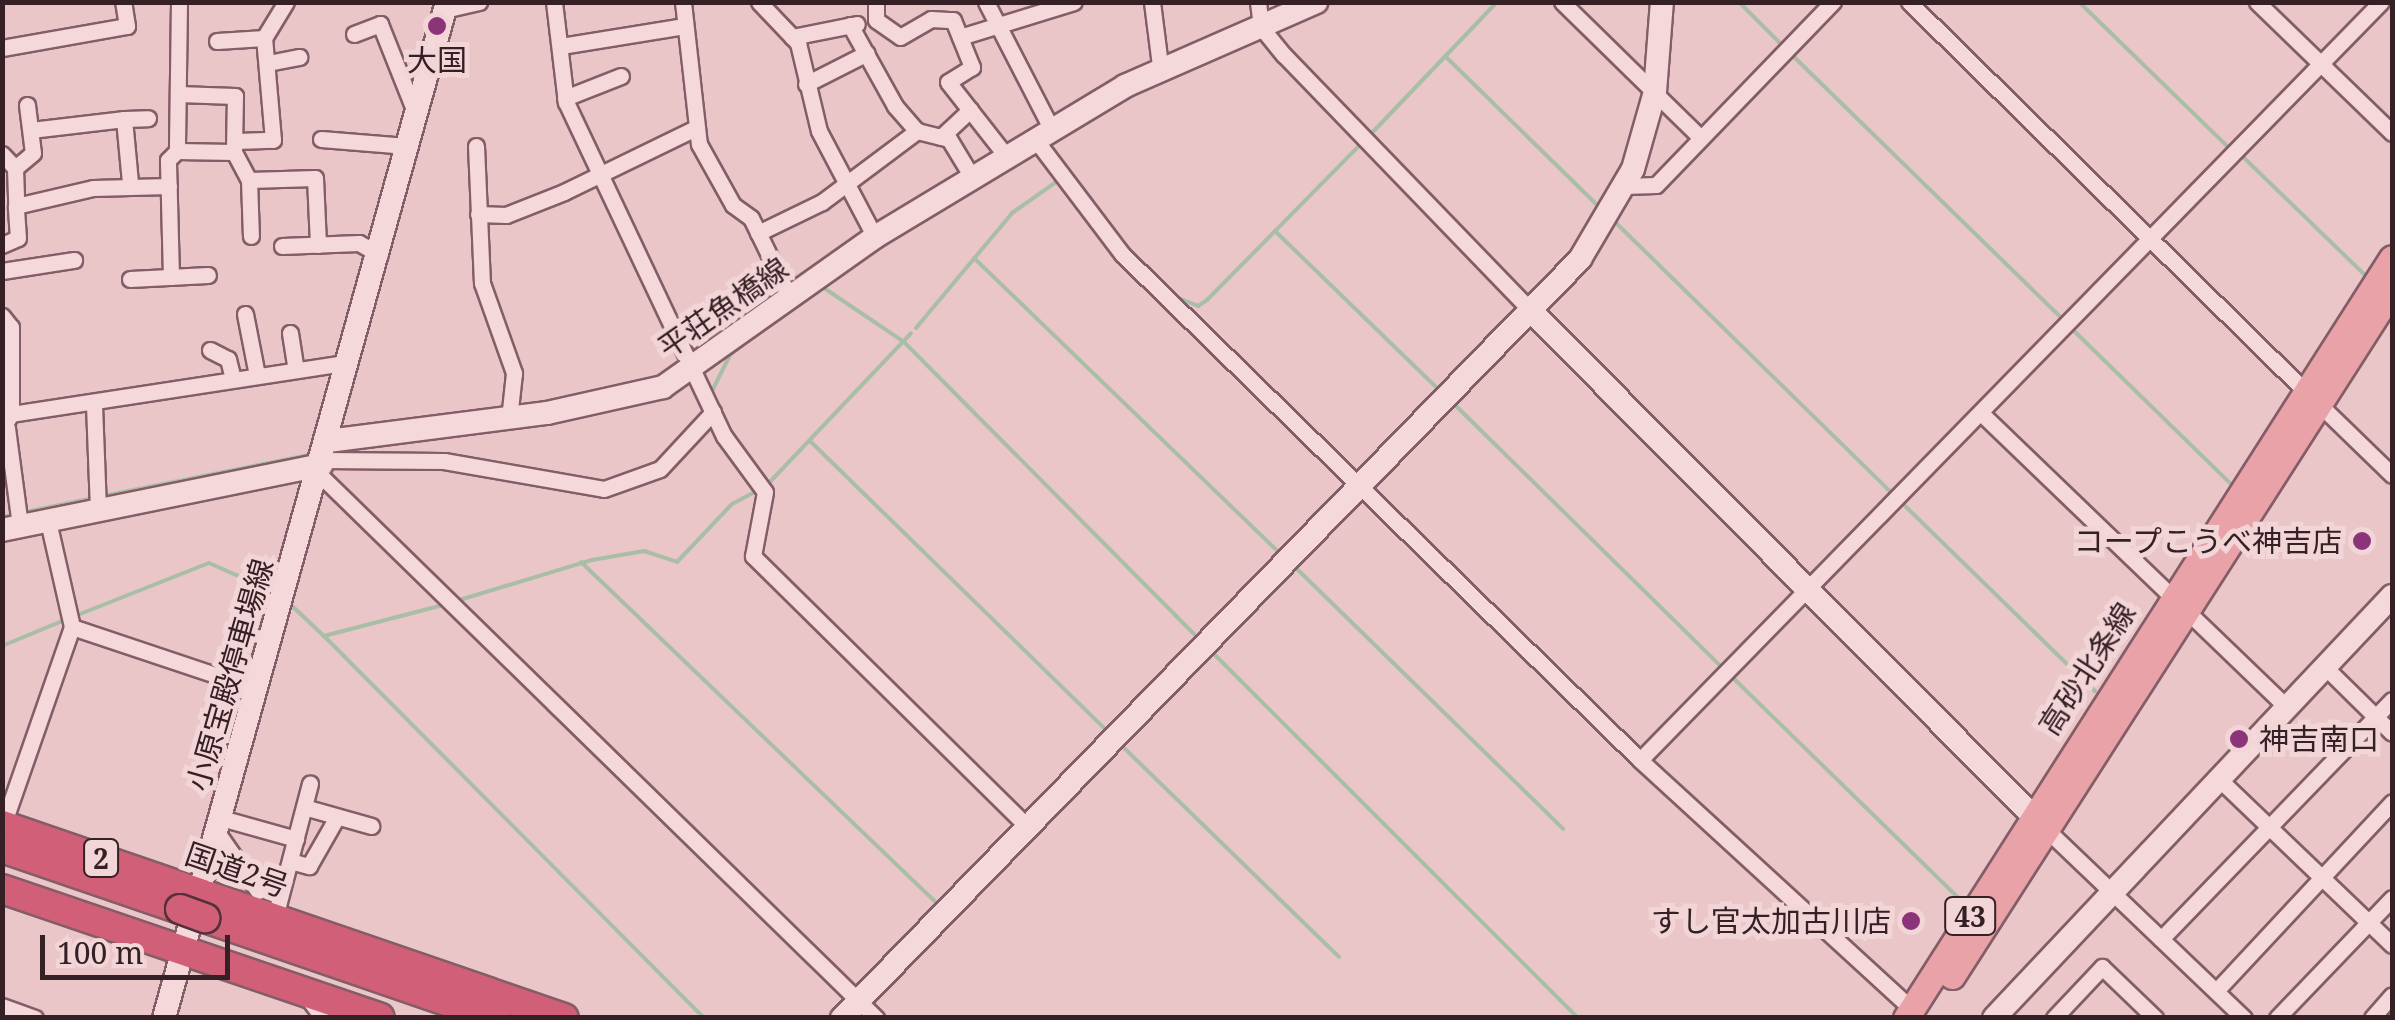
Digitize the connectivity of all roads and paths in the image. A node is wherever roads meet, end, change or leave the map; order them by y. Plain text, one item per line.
1 (123, 2) edge
2 (179, 2) edge
3 (286, 2) edge
4 (479, 2) edge
5 (554, 2) edge
6 (684, 2) edge
7 (759, 2) edge
8 (876, 2) edge
9 (986, 2) edge
10 (1074, 2) edge
11 (1152, 2) edge
12 (1258, 2) edge
13 (1316, 2) edge
14 (1562, 2) edge
15 (1662, 2) edge
16 (1833, 2) edge
17 (1909, 2) edge
18 (2258, 2) edge
19 (2381, 2) edge
20 (445, 6) edge
21 (876, 20) junction
22 (850, 25) junction
23 (684, 26) junction
24 (1261, 27) junction
25 (994, 30) junction
26 (354, 34) dead end
27 (792, 37) junction
28 (960, 37) junction
29 (264, 38) junction
30 (217, 41) dead end
31 (561, 46) junction
32 (2, 48) edge
33 (867, 53) junction
34 (299, 57) dead end
35 (268, 63) junction
36 (2321, 64) junction
37 (1160, 66) junction
38 (621, 76) dead end
39 (806, 84) junction
40 (1655, 92) junction
41 (178, 94) junction
42 (565, 98) junction
43 (28, 104) dead end
44 (970, 110) junction
45 (415, 112) junction
46 (148, 118) dead end
47 (124, 119) junction
48 (694, 129) junction
49 (31, 130) junction
50 (917, 131) junction
51 (2392, 133) edge
52 (1043, 135) junction
53 (941, 137) junction
54 (322, 138) dead end
55 (1701, 138) junction
56 (235, 146) junction
57 (407, 146) junction
58 (476, 146) dead end
59 (276, 147) dead end
60 (176, 151) junction
61 (2, 154) edge
62 (1006, 156) junction
63 (15, 168) junction
64 (600, 174) junction
65 (972, 177) junction
66 (842, 179) junction
67 (249, 180) junction
68 (130, 183) junction
69 (169, 186) junction
70 (1624, 186) junction
71 (16, 206) junction
72 (478, 214) junction
73 (758, 233) junction
74 (251, 236) dead end
75 (875, 237) junction
76 (2150, 238) junction
77 (2, 245) edge
78 (318, 245) junction
79 (282, 246) dead end
80 (380, 255) junction
81 (2392, 258) edge
82 (74, 260) dead end
83 (2, 270) edge
84 (208, 276) dead end
85 (172, 277) junction
86 (130, 278) dead end
87 (2392, 290) edge
88 (790, 298) junction
89 (1531, 311) junction
90 (245, 314) dead end
91 (2, 316) edge
92 (290, 333) dead end
93 (210, 350) dead end
94 (349, 362) junction
95 (295, 365) junction
96 (693, 369) junction
97 (256, 370) junction
98 (232, 375) junction
99 (2312, 397) junction
100 (709, 404) junction
101 (94, 405) junction
102 (1981, 413) junction
103 (509, 419) junction
104 (7, 424) edge
105 (323, 457) junction
106 (2392, 475) edge
107 (1358, 488) junction
108 (98, 509) junction
109 (14, 520) edge
110 (48, 521) junction
111 (1808, 589) junction
112 (2392, 596) edge
113 (2178, 604) junction
114 (71, 620) junction
115 (2324, 666) junction
116 (257, 690) junction
117 (2392, 700) edge
118 (2283, 702) junction
119 (2376, 717) junction
120 (2392, 733) edge
121 (1640, 760) junction
122 (2218, 778) junction
123 (310, 784) dead end
124 (2392, 802) edge
125 (304, 808) junction
126 (337, 817) junction
127 (2040, 823) junction
128 (2, 825) edge
129 (219, 825) junction
130 (371, 826) dead end
131 (1028, 827) junction
132 (2270, 828) junction
133 (296, 839) junction
134 (2, 848) edge
135 (290, 861) junction
136 (2, 868) edge
137 (2321, 877) junction
138 (2, 890) edge
139 (258, 891) dead end
140 (2112, 892) junction
141 (2392, 898) edge
142 (276, 918) junction
143 (190, 922) junction
144 (2369, 923) junction
145 (2161, 940) junction
146 (2392, 945) edge
147 (303, 991) junction
148 (2216, 991) junction
149 (2392, 995) edge
150 (859, 1000) junction
151 (2, 1006) edge
152 (1914, 1015) edge
153 (2148, 1015) edge
154 (35, 1018) edge
155 (164, 1018) edge
156 (322, 1018) edge
157 (380, 1018) edge
158 (440, 1018) edge
159 (496, 1018) edge
160 (564, 1018) edge
161 (842, 1018) edge
162 (876, 1018) edge
163 (1994, 1018) edge
164 (2054, 1018) edge
165 (2244, 1018) edge
166 (2278, 1018) edge
167 (2372, 1018) edge

1 - 32 street
2 - 41 street
3 - 29 street
4 - 20 street
5 - 31 street
6 - 23 street
7 - 27 street
8 - 21 street
9 - 25 street
10 - 25 street
11 - 37 street
12 - 24 street
13 - 24 street, 平荘魚橋線
14 - 40 street
15 - 40 street
16 - 55 street
17 - 76 street
18 - 36 street
19 - 36 street
20 - 45 street, 小原宝殿停車場線
21 - 22 street
21 - 28 street
22 - 27 street
22 - 33 street
23 - 31 street
23 - 48 street
24 - 37 street, 平荘魚橋線
24 - 89 street
25 - 28 street
25 - 52 street
26 - 45 street
27 - 39 street
28 - 44 street
29 - 30 street
29 - 35 street
31 - 42 street
33 - 39 street
33 - 50 street
34 - 35 street
35 - 56 street
36 - 51 street
36 - 76 street
37 - 52 street, 平荘魚橋線
38 - 42 street
39 - 66 street
40 - 55 street
40 - 70 street
41 - 56 street
41 - 60 street
42 - 64 street
43 - 49 street
44 - 53 street
44 - 62 street
45 - 57 street, 小原宝殿停車場線
46 - 47 street
47 - 49 street
47 - 68 street
48 - 64 street
48 - 73 street
49 - 63 street
50 - 53 street
50 - 66 street
52 - 62 street, 平荘魚橋線
52 - 107 street
53 - 65 street
54 - 57 street
55 - 70 street
56 - 59 street
56 - 60 street
56 - 67 street
57 - 80 street, 小原宝殿停車場線
58 - 72 street
60 - 69 street
61 - 63 street
62 - 65 street, 平荘魚橋線
63 - 71 street
64 - 72 street
64 - 96 street
65 - 75 street, 平荘魚橋線
66 - 73 street
66 - 75 street
67 - 74 street
67 - 78 street
68 - 69 street
68 - 71 street
69 - 85 street
70 - 89 street
71 - 77 street
72 - 103 street
73 - 88 street
75 - 88 street, 平荘魚橋線
76 - 99 street
76 - 102 street
78 - 79 street
78 - 80 street
80 - 94 street, 小原宝殿停車場線
81 - 99 main road, 高砂北条線 / 43
82 - 83 street
84 - 85 street
85 - 86 street
87 - 99 main road, 高砂北条線 / 43
88 - 96 street, 平荘魚橋線
89 - 107 street
89 - 111 street
90 - 97 street
91 - 104 street
92 - 95 street
93 - 98 street
94 - 95 street
94 - 105 street, 小原宝殿停車場線
95 - 97 street
96 - 100 street
96 - 103 street, 平荘魚橋線
97 - 98 street
98 - 101 street
99 - 106 street
99 - 113 main road, 高砂北条線 / 43
100 - 105 street
100 - 131 street
101 - 104 street
101 - 108 street
102 - 111 street
102 - 113 street
103 - 105 street, 平荘魚橋線
104 - 109 street
105 - 108 street, 平荘魚橋線
105 - 116 street, 小原宝殿停車場線
105 - 150 street
107 - 121 street
107 - 131 street
108 - 110 street, 平荘魚橋線
109 - 110 street, 平荘魚橋線
110 - 114 street
111 - 121 street
111 - 127 street
112 - 115 street
113 - 118 street
113 - 127 main road, 高砂北条線 / 43
114 - 116 street
114 - 128 street
115 - 118 street
115 - 119 street
116 - 129 street, 小原宝殿停車場線
117 - 119 street
118 - 122 street
119 - 120 street
119 - 132 street
121 - 152 street
122 - 132 street
122 - 140 street
123 - 125 street
124 - 137 street
125 - 126 street
125 - 133 street
126 - 130 street
126 - 135 street
127 - 140 street
127 - 152 main road, 高砂北条線 / 43
128 - 143 highway, 国道2号 / 2
129 - 133 street
129 - 139 street
129 - 143 street, 小原宝殿停車場線
131 - 150 street
132 - 137 street
132 - 145 street
133 - 135 street
134 - 143 highway, 2
135 - 142 street
136 - 143 highway, 2
137 - 144 street
137 - 148 street
138 - 143 highway, 国道2号 / 2
140 - 145 street
140 - 163 street
141 - 144 street
142 - 143 highway, 国道2号 / 2
142 - 160 highway, 国道2号 / 2
143 - 147 highway, 国道2号 / 2
143 - 155 street, 小原宝殿停車場線
143 - 158 highway, 2
143 - 159 highway, 2
144 - 146 street
144 - 166 street
145 - 148 street
147 - 156 street
147 - 157 highway, 国道2号 / 2
148 - 165 street
149 - 167 street
150 - 161 street
150 - 162 street
151 - 154 street
153 - 164 street

